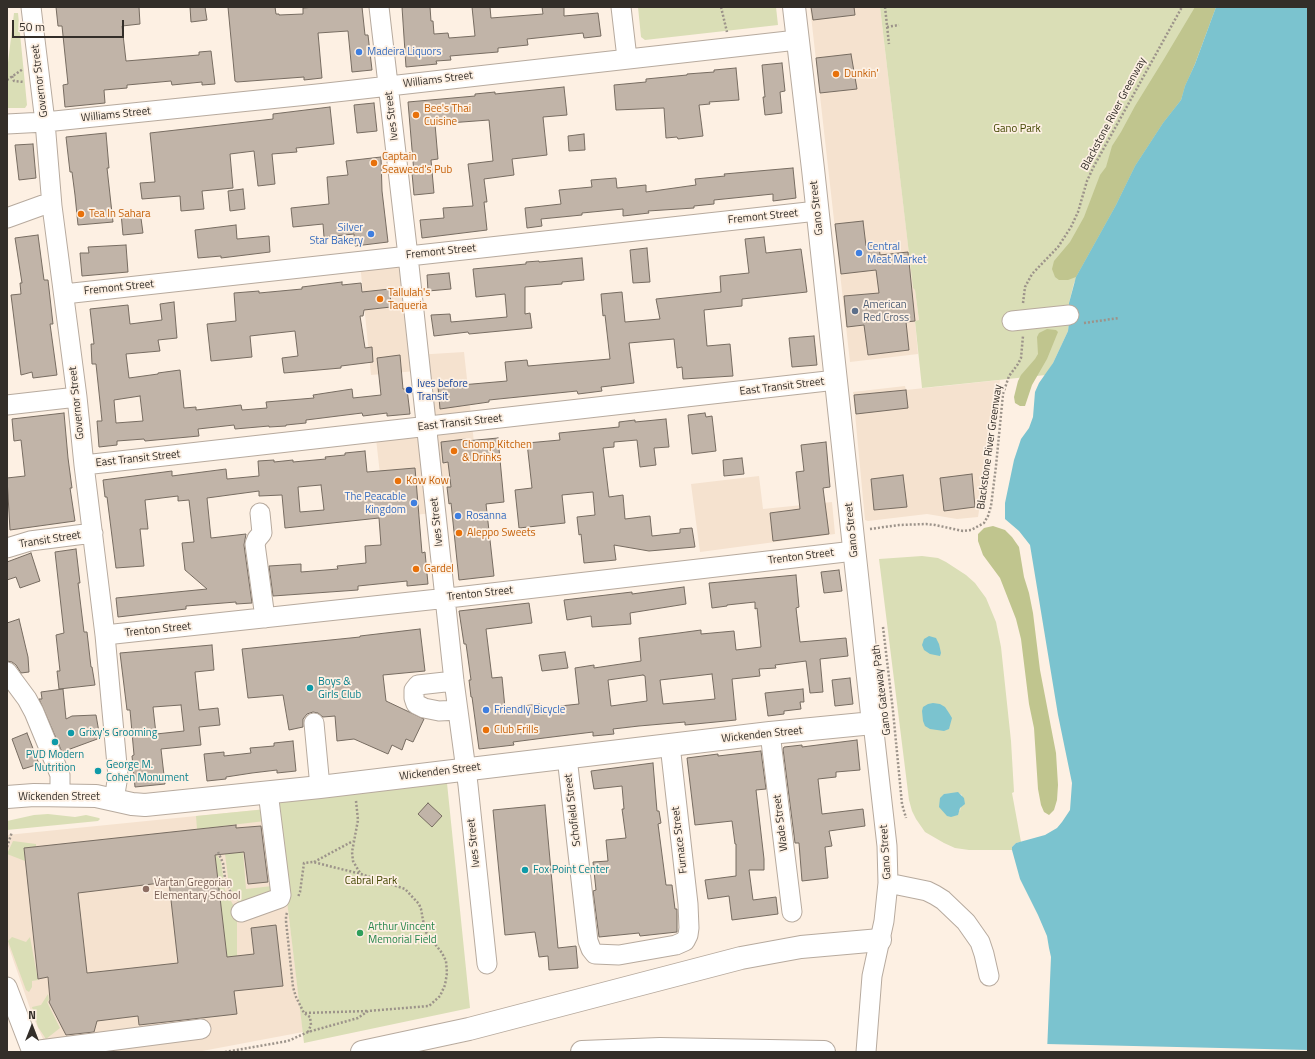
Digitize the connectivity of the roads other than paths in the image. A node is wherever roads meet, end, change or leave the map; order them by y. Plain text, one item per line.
1 (31, 7) edge
2 (379, 7) edge
3 (621, 7) edge
4 (794, 7) edge
5 (797, 40) junction
6 (627, 58) junction
7 (388, 86) junction
8 (45, 122) junction
9 (7, 124) edge
10 (52, 206) junction
11 (817, 211) junction
12 (7, 218) edge
13 (408, 256) junction
14 (64, 294) junction
15 (1075, 319) road end
16 (1019, 320) road end
17 (836, 380) junction
18 (77, 397) junction
19 (7, 405) edge
20 (427, 426) junction
21 (84, 465) junction
22 (260, 513) dead end
23 (93, 533) junction
24 (7, 548) edge
25 (854, 551) junction
26 (445, 598) junction
27 (265, 618) junction
28 (105, 635) junction
29 (7, 672) edge
30 (454, 681) junction
31 (458, 710) junction
32 (314, 722) dead end
33 (873, 722) junction
34 (770, 733) junction
35 (670, 745) junction
36 (567, 757) junction
37 (466, 769) junction
38 (320, 787) junction
39 (268, 792) junction
40 (60, 795) junction
41 (7, 798) edge
42 (114, 799) junction
43 (888, 883) junction
44 (241, 912) road end
45 (792, 912) dead end
46 (688, 935) joint
47 (880, 940) junction
48 (487, 964) dead end
49 (989, 976) dead end
50 (7, 987) edge
51 (201, 1029) dead end
52 (32, 1052) edge
53 (362, 1052) edge
54 (582, 1052) edge
55 (824, 1052) edge
56 (866, 1052) edge

1 - 8 street, Governor Street
2 - 7 street, Ives Street
3 - 6 street
4 - 5 main road, Gano Street
5 - 6 street, Williams Street
5 - 11 main road, Gano Street
6 - 7 street, Williams Street
7 - 8 street, Williams Street
7 - 13 street, Ives Street
8 - 9 street, Williams Street
8 - 10 street, Governor Street
10 - 12 street
10 - 14 street, Governor Street
11 - 13 street, Fremont Street
11 - 17 main road, Gano Street
13 - 14 street, Fremont Street
13 - 20 street, Ives Street
14 - 18 street, Governor Street
15 - 16 street
17 - 20 street, East Transit Street
17 - 25 main road, Gano Street
18 - 19 street
18 - 21 street, Governor Street
20 - 21 street, East Transit Street
20 - 26 street, Ives Street
21 - 23 street, Governor Street
22 - 27 street
23 - 24 street, Transit Street
23 - 28 street, Governor Street
25 - 26 street, Trenton Street
25 - 33 main road, Gano Street
26 - 27 street, Trenton Street
26 - 30 street, Ives Street
27 - 28 street, Trenton Street
28 - 42 street, Governor Street
29 - 40 street
30 - 31 street, Ives Street
30 - 31 street
31 - 37 street, Ives Street
32 - 38 street
33 - 34 main road, Wickenden Street
33 - 43 street, Gano Street
34 - 35 main road, Wickenden Street
34 - 45 street, Wade Street
35 - 36 main road, Wickenden Street
35 - 46 street, Furnace Street
36 - 37 main road, Wickenden Street
36 - 46 street, Schofield Street
37 - 38 main road, Wickenden Street
37 - 48 street, Ives Street
38 - 39 main road, Wickenden Street
39 - 42 main road, Wickenden Street
39 - 44 street
40 - 41 main road, Wickenden Street
40 - 42 main road, Wickenden Street
43 - 47 street, Gano Street
43 - 49 street
47 - 53 main road
47 - 56 street, Gano Street
50 - 52 street
51 - 52 street
54 - 55 main road

